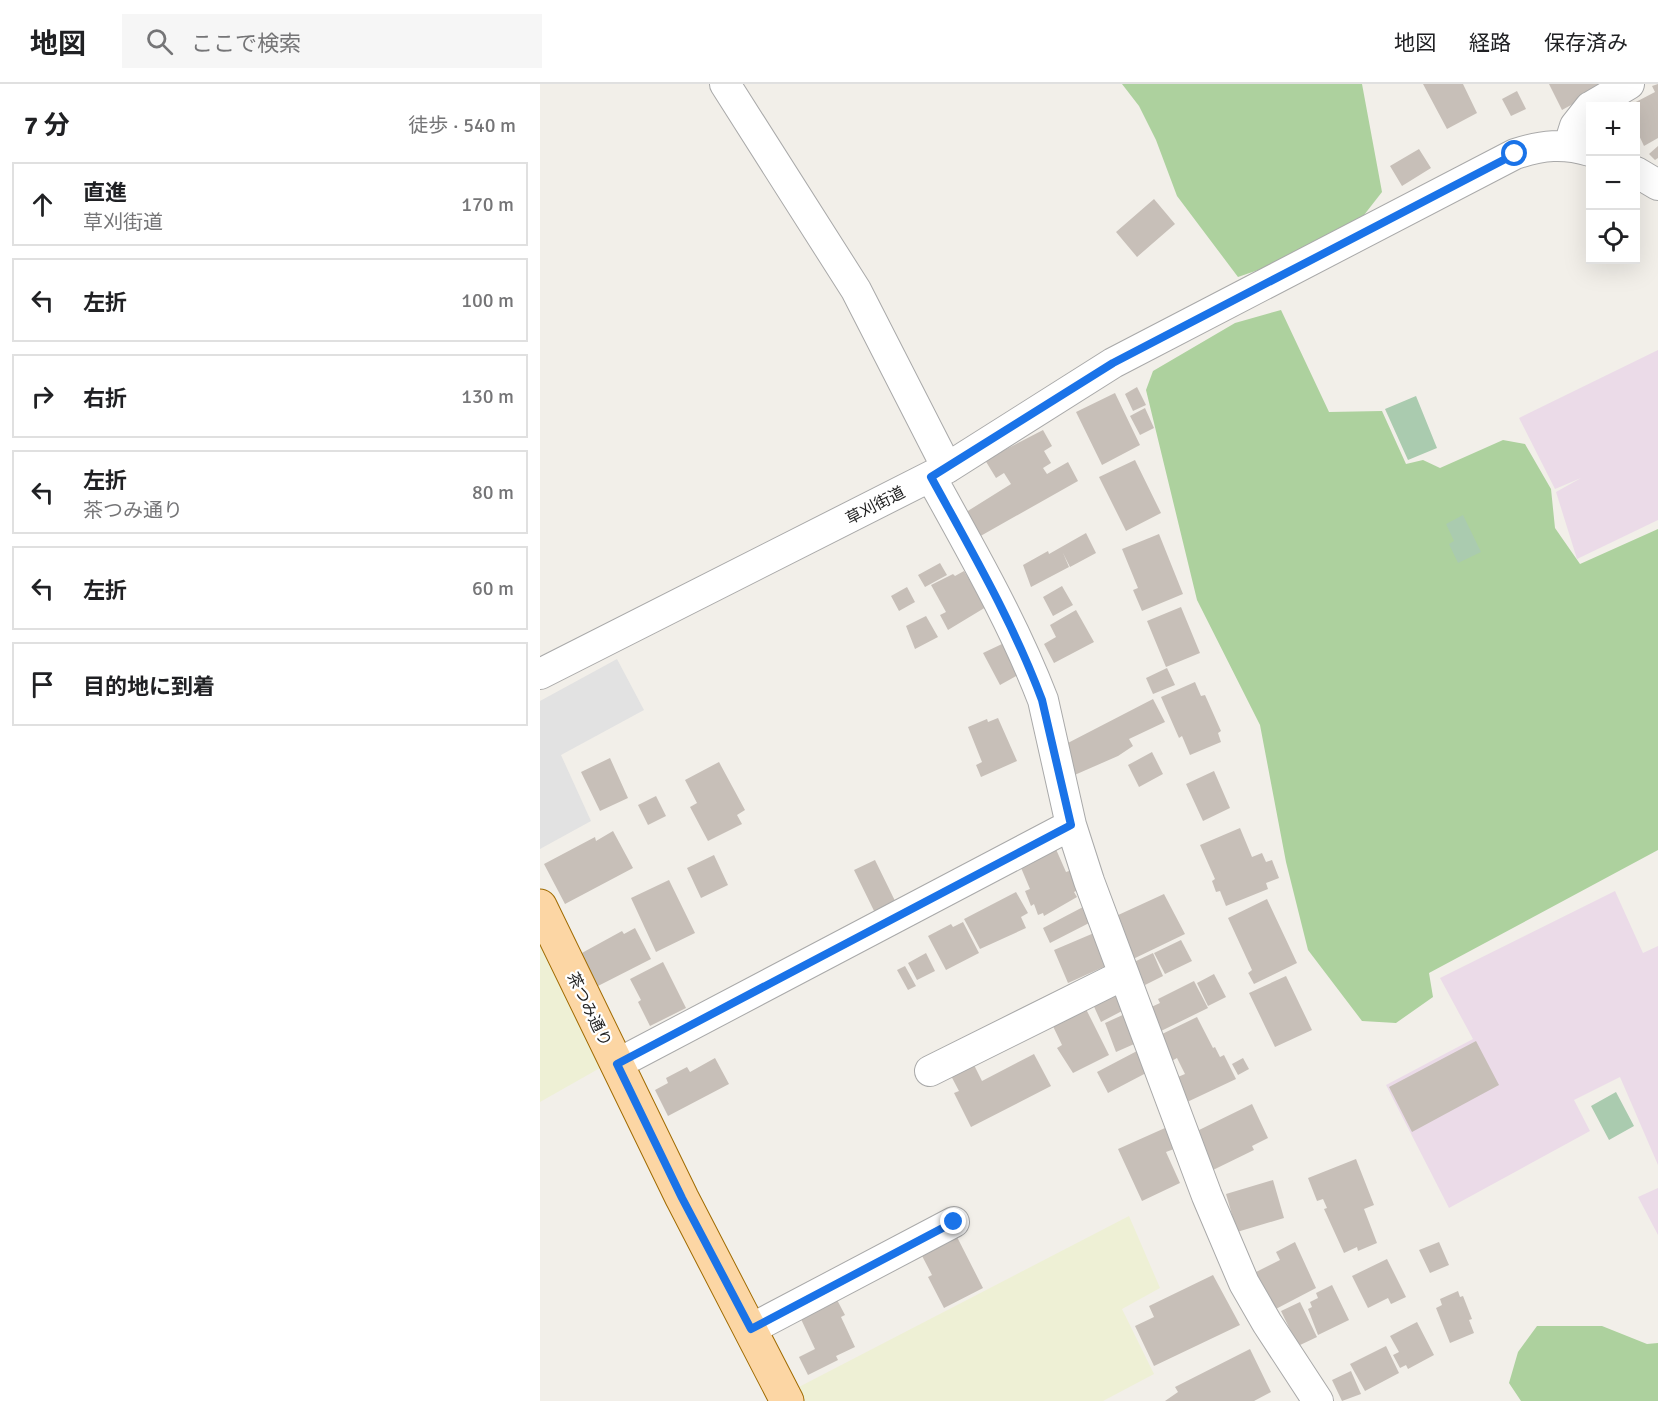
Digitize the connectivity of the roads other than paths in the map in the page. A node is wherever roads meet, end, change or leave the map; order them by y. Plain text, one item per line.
1 (724, 84) edge
2 (1629, 84) edge
3 (1599, 102) edge
4 (1586, 113) edge
5 (1580, 148) edge
6 (1640, 175) edge
7 (1658, 185) edge
8 (939, 473) junction
9 (540, 674) edge
10 (1071, 825) junction
11 (540, 906) edge
12 (1124, 975) junction
13 (617, 1064) junction
14 (930, 1071) dead end
15 (954, 1222) dead end
16 (751, 1329) junction
17 (787, 1401) edge
18 (1318, 1401) edge

1 - 8 street
2 - 3 street
4 - 5 street
5 - 8 street, 草刈街道
6 - 7 street
8 - 9 street, 草刈街道
8 - 10 street
10 - 12 street
10 - 13 street
11 - 13 main road, 茶つみ通り
12 - 14 street
12 - 18 street
13 - 16 main road, 茶つみ通り
15 - 16 street
16 - 17 main road, 茶つみ通り

